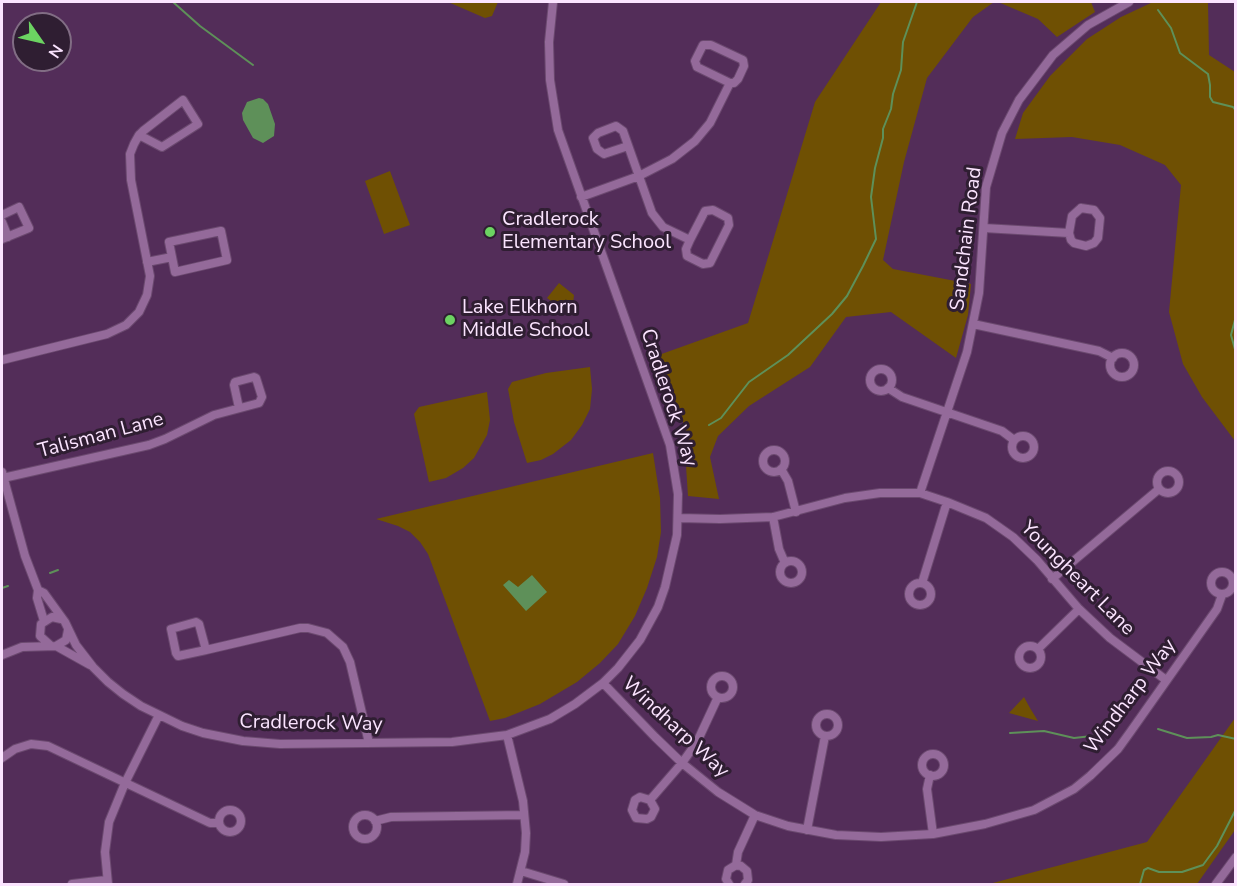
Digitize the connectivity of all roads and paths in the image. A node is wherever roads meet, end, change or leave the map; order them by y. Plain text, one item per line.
1 (553, 2) edge
2 (1129, 2) edge
3 (730, 82) junction
4 (139, 135) junction
5 (628, 146) dead end
6 (639, 176) junction
7 (580, 197) junction
8 (2, 215) edge
9 (2, 222) edge
10 (984, 228) junction
11 (1069, 233) junction
12 (5, 238) edge
13 (690, 240) junction
14 (172, 257) junction
15 (147, 262) junction
16 (973, 324) junction
17 (1113, 358) dead end
18 (2, 360) edge
19 (888, 388) dead end
20 (239, 408) dead end
21 (946, 413) junction
22 (1014, 440) dead end
23 (781, 469) dead end
24 (2, 475) edge
25 (1160, 489) dead end
26 (920, 493) junction
27 (948, 502) junction
28 (796, 512) junction
29 (773, 517) junction
30 (679, 518) junction
31 (785, 563) dead end
32 (1052, 579) junction
33 (922, 583) dead end
34 (38, 590) junction
35 (1222, 595) dead end
36 (1079, 609) junction
37 (61, 619) junction
38 (44, 621) junction
39 (68, 629) junction
40 (40, 632) junction
41 (53, 645) junction
42 (22, 647) junction
43 (1038, 649) dead end
44 (206, 650) junction
45 (2, 654) edge
46 (93, 667) junction
47 (1166, 680) junction
48 (603, 683) junction
49 (718, 697) dead end
50 (159, 716) junction
51 (507, 735) junction
52 (825, 736) dead end
53 (369, 742) junction
54 (2, 758) edge
55 (682, 763) junction
56 (930, 776) dead end
57 (125, 783) junction
58 (650, 800) dead end
59 (524, 815) junction
60 (755, 815) junction
61 (375, 821) dead end
62 (219, 823) dead end
63 (807, 830) junction
64 (933, 834) junction
65 (1236, 857) edge
66 (736, 866) junction
67 (522, 871) junction
68 (107, 882) edge
69 (72, 885) edge
70 (517, 885) edge
71 (564, 885) edge
72 (729, 885) edge
73 (746, 885) edge
74 (1216, 885) edge

1 - 7 street, Cradlerock Way
2 - 10 street, Sandchain Road
3 - 3 street
3 - 6 street
4 - 4 street
4 - 15 street
5 - 6 street
6 - 7 street
6 - 13 street
7 - 30 street, Cradlerock Way
8 - 12 street
9 - 12 street
10 - 11 street
10 - 16 street, Sandchain Road
11 - 11 street
13 - 13 street
14 - 14 street
14 - 15 street
15 - 18 street
16 - 17 street
16 - 21 street, Sandchain Road
19 - 21 street
20 - 24 street, Talisman Lane
21 - 22 street
21 - 26 street, Sandchain Road
23 - 28 street
24 - 34 street
25 - 32 street
26 - 27 street, Youngheart Lane
26 - 28 street, Youngheart Lane
27 - 32 street, Youngheart Lane
27 - 33 street
28 - 29 street, Youngheart Lane
29 - 30 street, Youngheart Lane
29 - 31 street
30 - 48 street, Cradlerock Way
32 - 36 street, Youngheart Lane
34 - 37 street
34 - 38 street
35 - 47 street, Windharp Way
36 - 43 street
36 - 47 street, Youngheart Lane
37 - 38 street
37 - 39 street
38 - 40 street
39 - 41 street
39 - 46 street, Cradlerock Way
40 - 41 street
40 - 42 street
41 - 42 street
41 - 46 street, Cradlerock Way
42 - 45 street
44 - 44 street
44 - 53 street
46 - 50 street, Cradlerock Way
47 - 64 street, Windharp Way
48 - 51 street, Cradlerock Way
48 - 55 street, Windharp Way
49 - 55 street
50 - 53 street, Cradlerock Way
50 - 57 street
51 - 53 street, Cradlerock Way
51 - 59 street
52 - 63 street
54 - 57 street
55 - 58 street
55 - 60 street, Windharp Way
56 - 64 street
57 - 62 street
57 - 68 street
59 - 61 street
59 - 67 street
60 - 63 street, Windharp Way
60 - 66 street
63 - 64 street, Windharp Way
65 - 74 street
66 - 72 street
66 - 73 street
67 - 70 street
67 - 71 street
68 - 69 street

